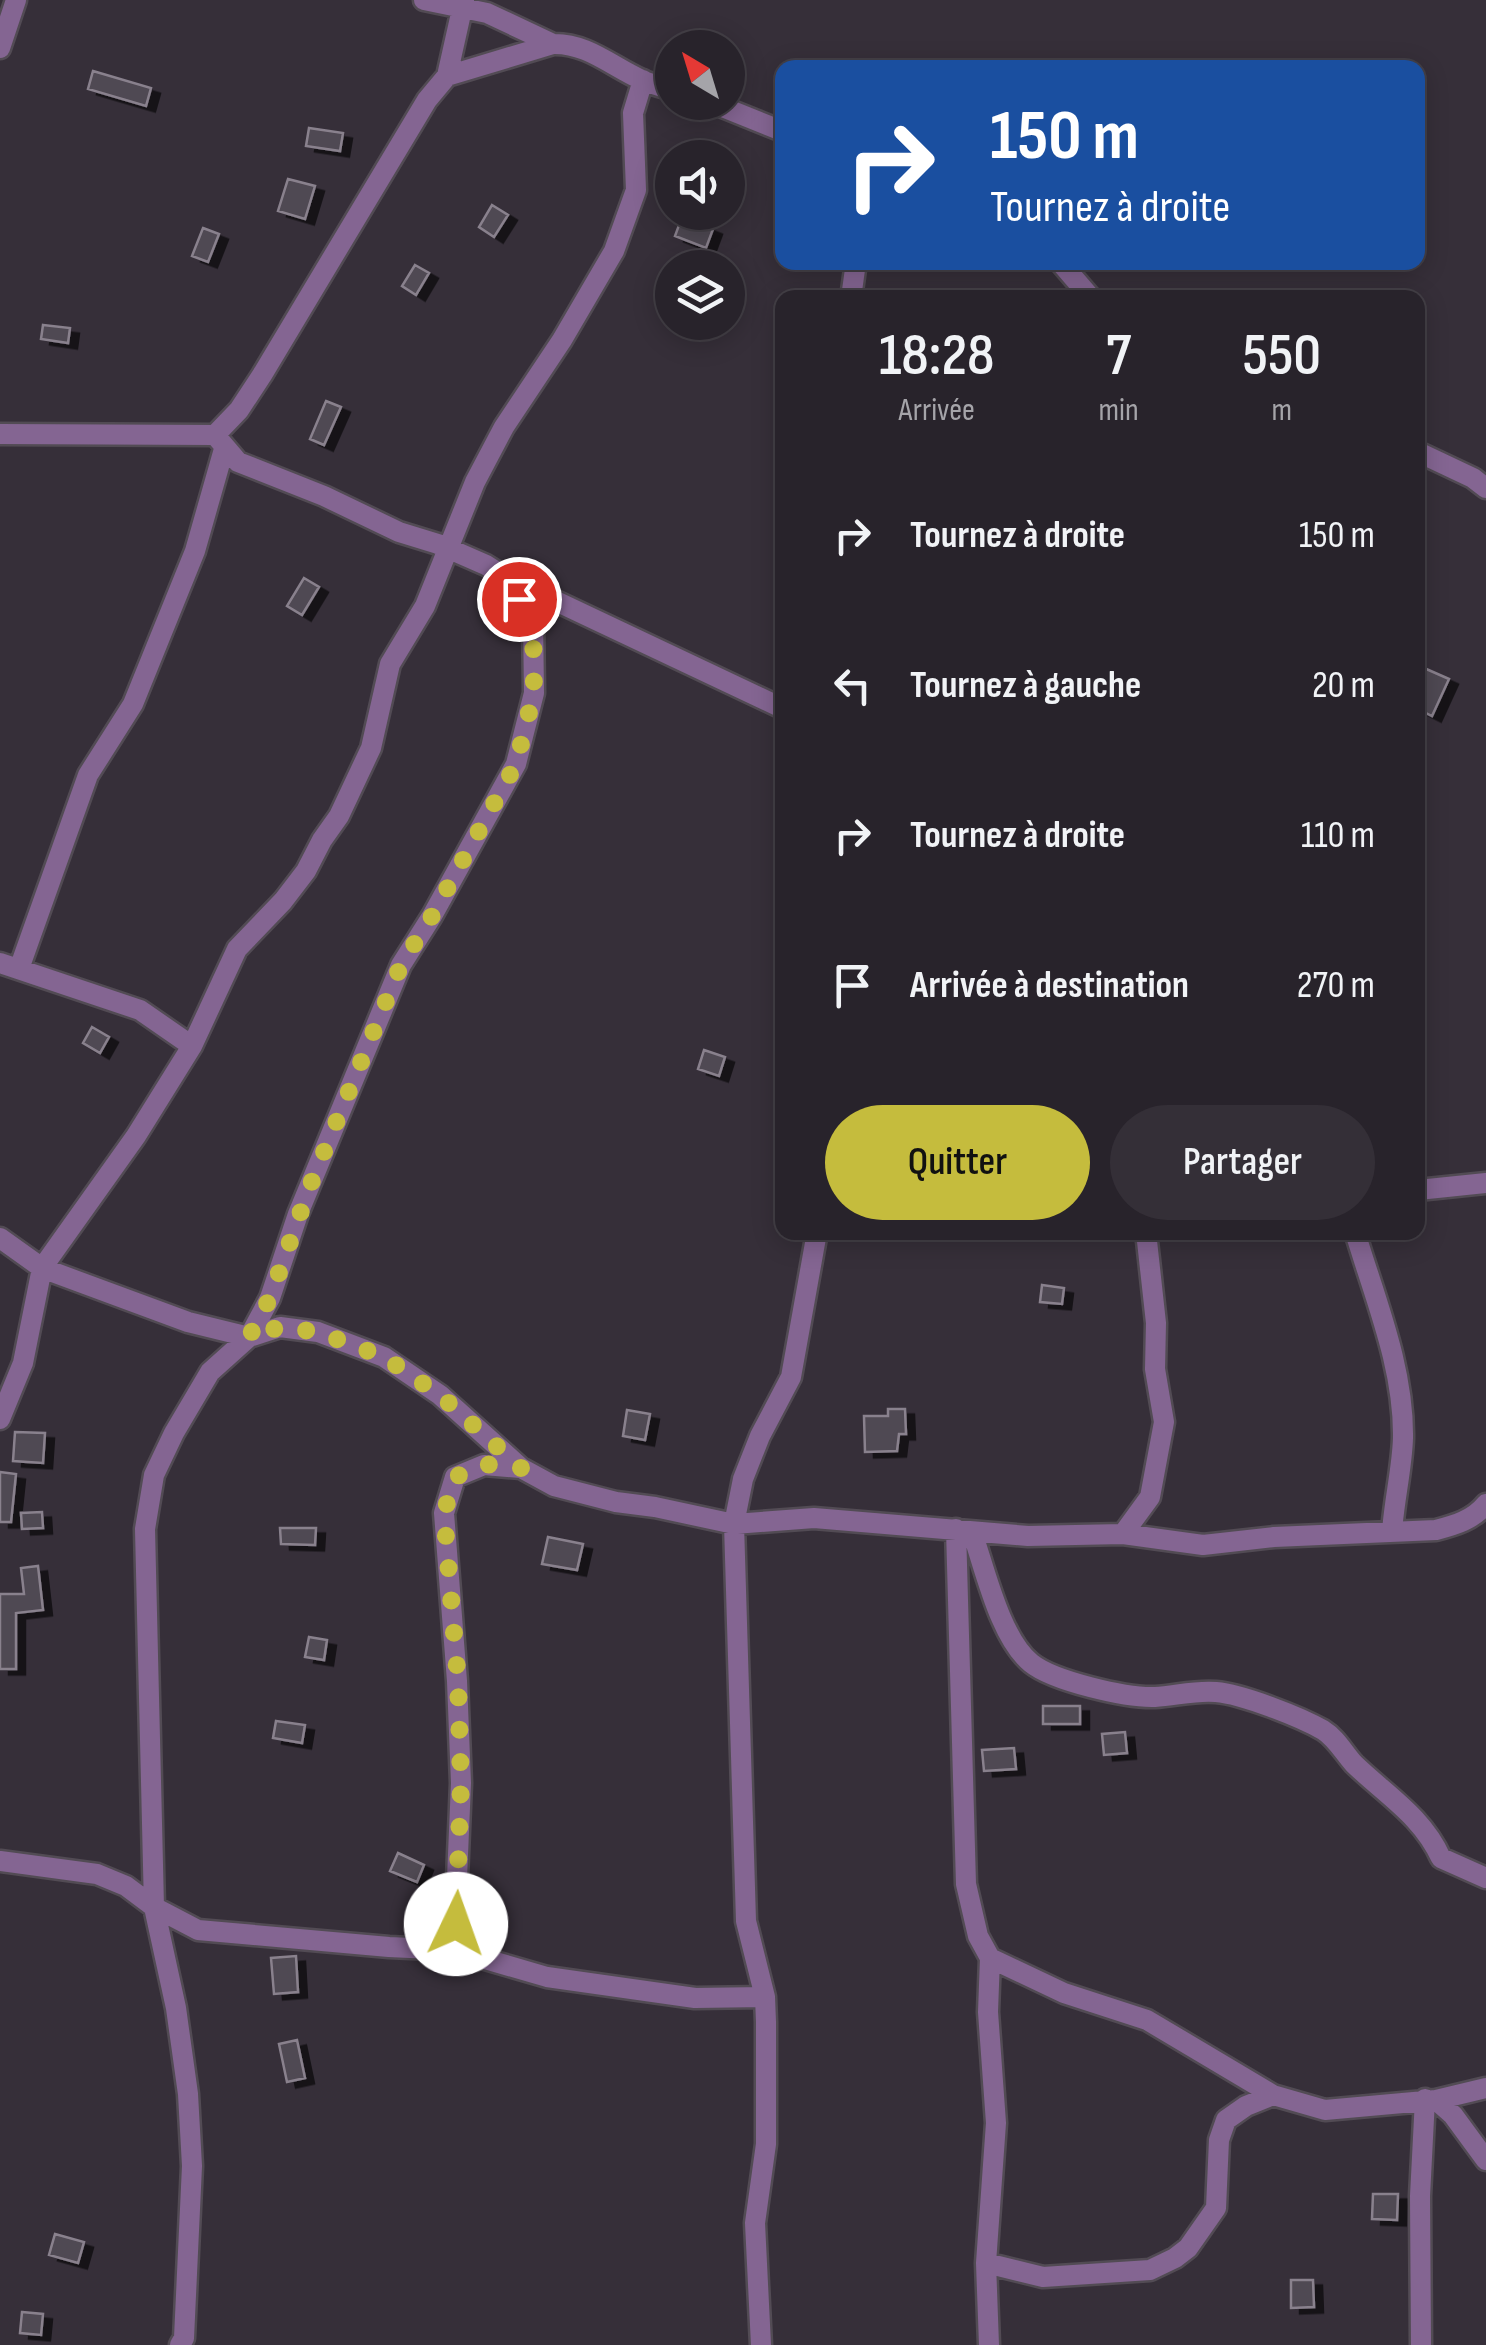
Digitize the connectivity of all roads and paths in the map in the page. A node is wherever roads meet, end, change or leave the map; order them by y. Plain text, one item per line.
1 (16, 0) edge
2 (424, 0) edge
3 (463, 4) edge
4 (552, 44) junction
5 (0, 48) edge
6 (447, 76) junction
7 (643, 80) junction
8 (655, 84) edge
9 (745, 116) edge
10 (775, 128) edge
11 (0, 434) edge
12 (220, 442) junction
13 (1425, 455) edge
14 (1486, 488) edge
15 (448, 550) junction
16 (505, 577) junction
17 (775, 705) edge
18 (9, 966) edge
19 (192, 1046) junction
20 (1486, 1183) edge
21 (1425, 1189) edge
22 (0, 1238) edge
23 (816, 1240) edge
24 (1147, 1240) edge
25 (1359, 1240) edge
26 (42, 1268) junction
27 (249, 1337) junction
28 (0, 1419) edge
29 (521, 1468) junction
30 (1486, 1504) edge
31 (734, 1524) junction
32 (964, 1530) junction
33 (1392, 1532) junction
34 (1123, 1534) junction
35 (0, 1861) edge
36 (1486, 1878) edge
37 (154, 1907) junction
38 (454, 1950) junction
39 (990, 1958) junction
40 (765, 1997) junction
41 (1486, 2088) edge
42 (1274, 2095) junction
43 (1430, 2100) junction
44 (1486, 2160) edge
45 (986, 2263) junction
46 (180, 2345) edge
47 (761, 2345) edge
48 (989, 2345) edge
49 (1422, 2345) edge

1 - 5 street
2 - 3 street
3 - 4 street
3 - 6 street
4 - 6 street
4 - 7 street
6 - 12 street
7 - 8 street
7 - 15 street
9 - 10 street
11 - 12 street
12 - 15 street
12 - 18 street
13 - 14 street
15 - 16 street
15 - 19 street
16 - 17 street
16 - 27 street
18 - 19 street
19 - 26 street
20 - 21 street
22 - 26 street
23 - 31 street
24 - 34 street
25 - 33 street
26 - 27 street
26 - 28 street
27 - 29 street
27 - 37 street
29 - 31 street
29 - 38 street
30 - 33 street
31 - 32 street
31 - 40 street
32 - 34 street
32 - 36 street
32 - 39 street
33 - 34 street
35 - 37 street
37 - 38 street
37 - 46 street
38 - 40 street
39 - 42 street
39 - 45 street
40 - 47 street
41 - 43 street
42 - 43 street
42 - 45 street
43 - 44 street
43 - 49 street
45 - 48 street

